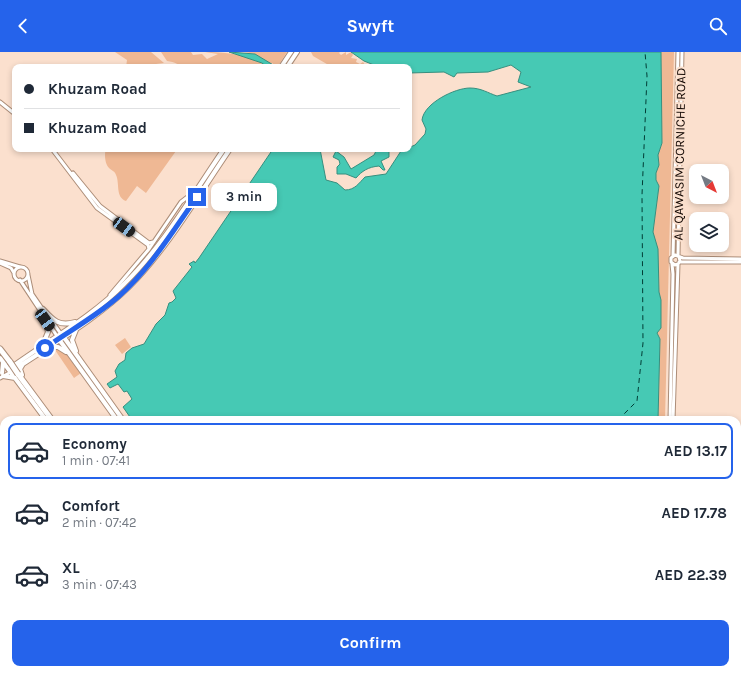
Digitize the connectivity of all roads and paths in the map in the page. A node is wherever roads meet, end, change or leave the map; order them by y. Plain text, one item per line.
1 (678, 52) edge
2 (293, 53) edge
3 (682, 53) edge
4 (684, 59) dead end
5 (284, 64) edge
6 (288, 64) edge
7 (675, 71) dead end
8 (678, 75) junction
9 (0, 102) edge
10 (12, 112) edge
11 (54, 152) edge
12 (222, 152) edge
13 (228, 152) edge
14 (65, 165) junction
15 (194, 192) junction
16 (153, 242) junction
17 (149, 249) junction
18 (673, 256) junction
19 (679, 256) junction
20 (741, 261) edge
21 (0, 262) edge
22 (679, 263) junction
23 (672, 264) junction
24 (20, 267) junction
25 (15, 275) junction
26 (28, 275) junction
27 (20, 280) junction
28 (123, 285) junction
29 (117, 298) junction
30 (106, 300) junction
31 (43, 309) junction
32 (45, 320) junction
33 (80, 323) junction
34 (60, 336) junction
35 (0, 346) edge
36 (45, 346) junction
37 (0, 349) edge
38 (0, 355) edge
39 (71, 356) junction
40 (1, 360) edge
41 (24, 360) junction
42 (83, 364) junction
43 (11, 365) junction
44 (18, 375) junction
45 (1, 376) edge
46 (47, 416) edge
47 (114, 416) edge
48 (120, 416) edge
49 (670, 416) edge
50 (673, 416) edge

1 - 8 street, AL QAWASIM CORNICHE ROAD
2 - 5 main road
2 - 6 main road
3 - 4 street
3 - 19 street, AL QAWASIM CORNICHE ROAD
7 - 8 street
8 - 18 street, AL QAWASIM CORNICHE ROAD
9 - 10 street
11 - 14 street
12 - 15 main road
13 - 29 main road
14 - 16 street
14 - 17 street
15 - 16 street
15 - 28 main road
16 - 17 street
17 - 30 street
18 - 19 street
18 - 23 street, AL QAWASIM CORNICHE ROAD
19 - 20 street
19 - 22 street, AL QAWASIM CORNICHE ROAD
20 - 22 street
21 - 24 street
21 - 25 street
22 - 23 street
22 - 50 street
23 - 49 street
24 - 25 street
24 - 26 street
25 - 27 street
26 - 27 street
26 - 31 street
27 - 32 street
28 - 29 main road
28 - 30 main road
29 - 33 main road
30 - 33 main road
31 - 33 main road
31 - 34 street
32 - 34 street
32 - 36 main road
33 - 34 main road
33 - 42 main road
34 - 36 main road
34 - 39 main road
34 - 42 main road
35 - 43 main road
36 - 39 main road
36 - 41 main road
37 - 43 highway
38 - 43 highway
39 - 47 main road
40 - 43 main road
40 - 45 main road
41 - 43 main road
41 - 43 main road
41 - 44 main road
42 - 48 main road
43 - 44 highway, bridge
43 - 44 main road
43 - 44 main road
43 - 45 street
44 - 45 main road
44 - 46 highway

